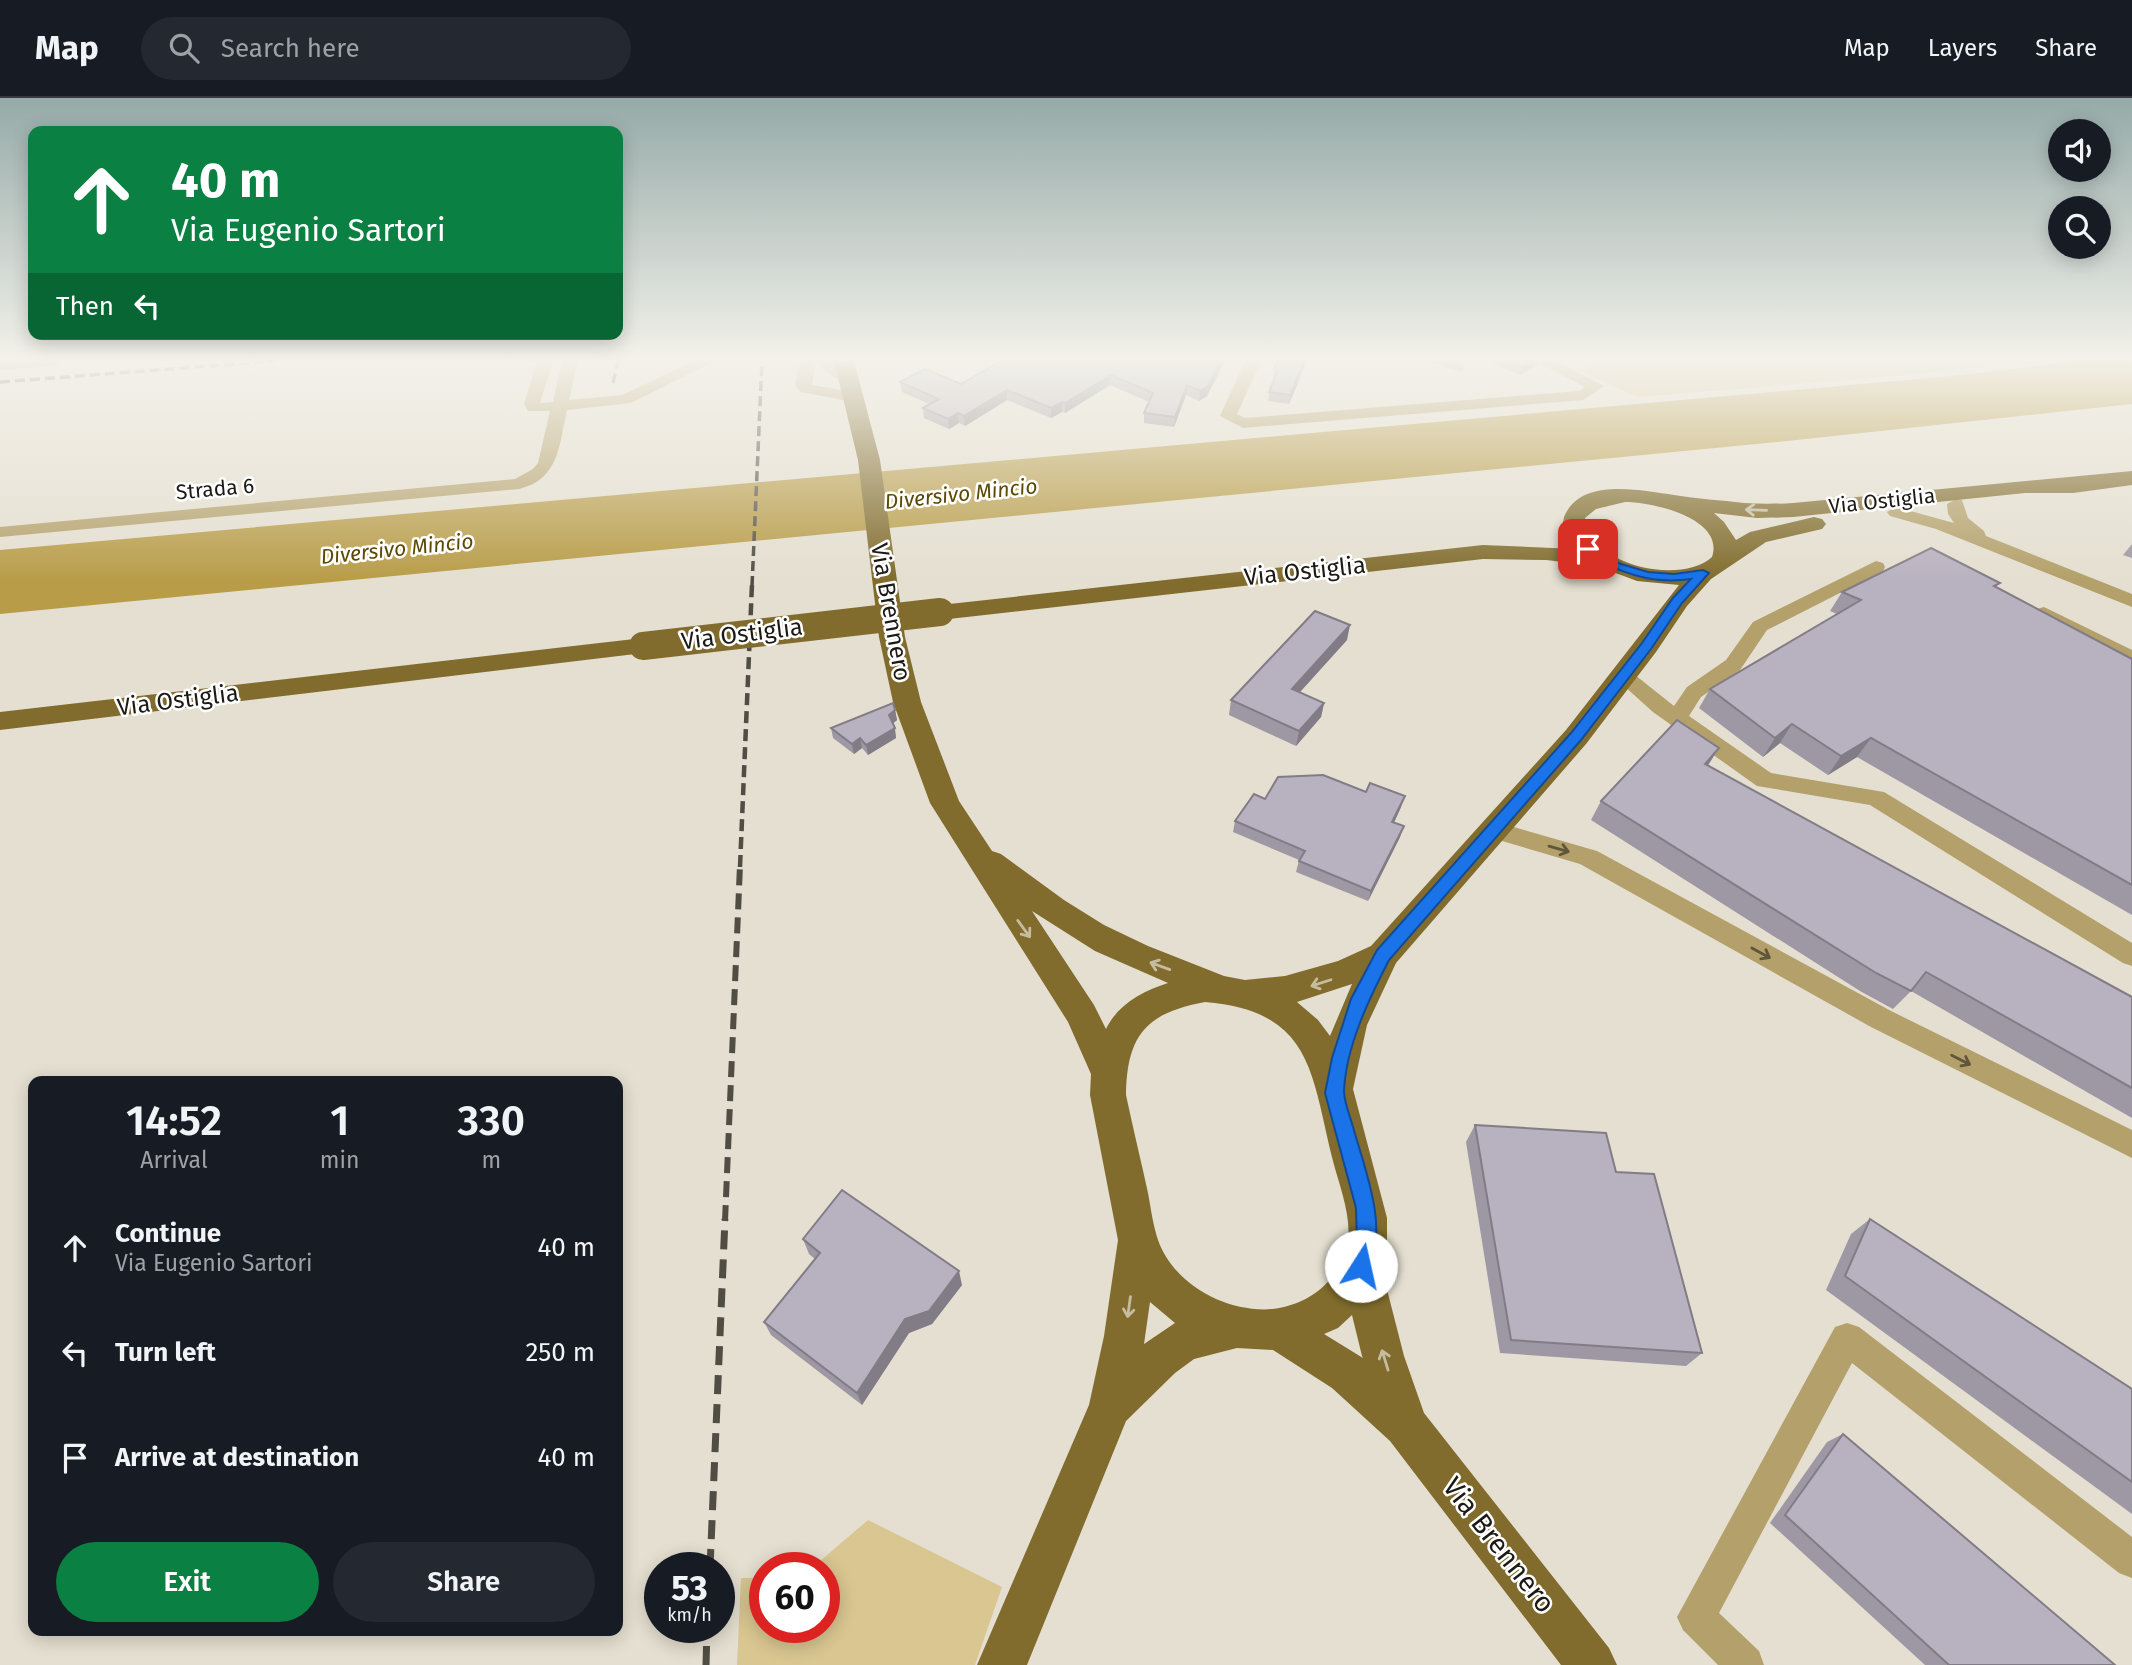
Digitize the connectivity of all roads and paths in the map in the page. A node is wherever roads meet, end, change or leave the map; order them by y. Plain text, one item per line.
1 (553, 434) edge
2 (862, 434) edge
3 (2132, 478) edge
4 (2092, 483) junction
5 (2019, 486) junction
6 (1671, 502) junction
7 (1956, 504) junction
8 (1919, 509) junction
9 (1896, 512) junction
10 (1575, 516) junction
11 (1942, 525) junction
12 (0, 532) edge
13 (1990, 543) junction
14 (1483, 552) junction
15 (1724, 557) junction
16 (1611, 563) junction
17 (1876, 567) dead end
18 (1703, 573) junction
19 (2132, 601) edge
20 (2044, 612) edge
21 (1647, 646) junction
22 (2132, 658) edge
23 (1623, 676) junction
24 (1678, 718) junction
25 (0, 721) edge
26 (1493, 830) junction
27 (975, 851) junction
28 (1383, 955) junction
29 (2132, 956) edge
30 (1235, 991) junction
31 (1107, 1071) junction
32 (1335, 1093) junction
33 (2132, 1145) edge
34 (1138, 1240) junction
35 (1361, 1266) junction
36 (1234, 1328) junction
37 (1279, 1330) junction
38 (1110, 1406) junction
39 (1406, 1424) junction
40 (2132, 1560) edge
41 (1002, 1665) edge
42 (1592, 1665) edge
43 (1745, 1665) edge

1 - 12 street, Strada 6
2 - 27 main road, Via Brennero
3 - 4 main road, Via Ostiglia
4 - 5 main road, Via Ostiglia
4 - 7 main road, Via Ostiglia
5 -> 6 main road, Via Ostiglia
5 - 8 main road
6 - 10 main road, Via Ostiglia
6 - 15 main road
7 - 8 main road, Via Ostiglia
7 - 13 street
8 - 9 main road, Via Ostiglia
8 - 11 street
9 - 11 street
9 - 15 main road, Via Ostiglia
10 - 14 main road, Via Ostiglia
10 - 16 main road
11 - 13 street
13 - 19 street
14 - 16 main road, Via Ostiglia
14 - 25 main road, Via Ostiglia, bridge
15 - 18 main road, Via Ostiglia
16 - 18 main road, Via Ostiglia
16 - 21 main road
17 - 24 street
18 - 21 main road, Via Ostiglia
20 - 22 street
21 - 23 main road, Via Ostiglia
23 - 24 street
23 - 26 main road, Via Ostiglia
24 - 29 street
26 - 28 main road, Via Ostiglia
26 -> 33 street
30 -> 27 main road, Via Brennero
27 -> 31 main road, Via Brennero
28 -> 30 main road
28 - 32 main road
30 - 31 main road
30 - 32 main road
31 - 34 main road
32 - 35 main road
34 - 36 main road
34 -> 38 main road
35 - 37 main road
39 -> 35 main road, Via Brennero
36 - 37 main road
36 - 38 main road
37 - 39 main road, Via Brennero
38 - 41 main road
39 - 42 main road, Via Brennero
40 - 43 street

